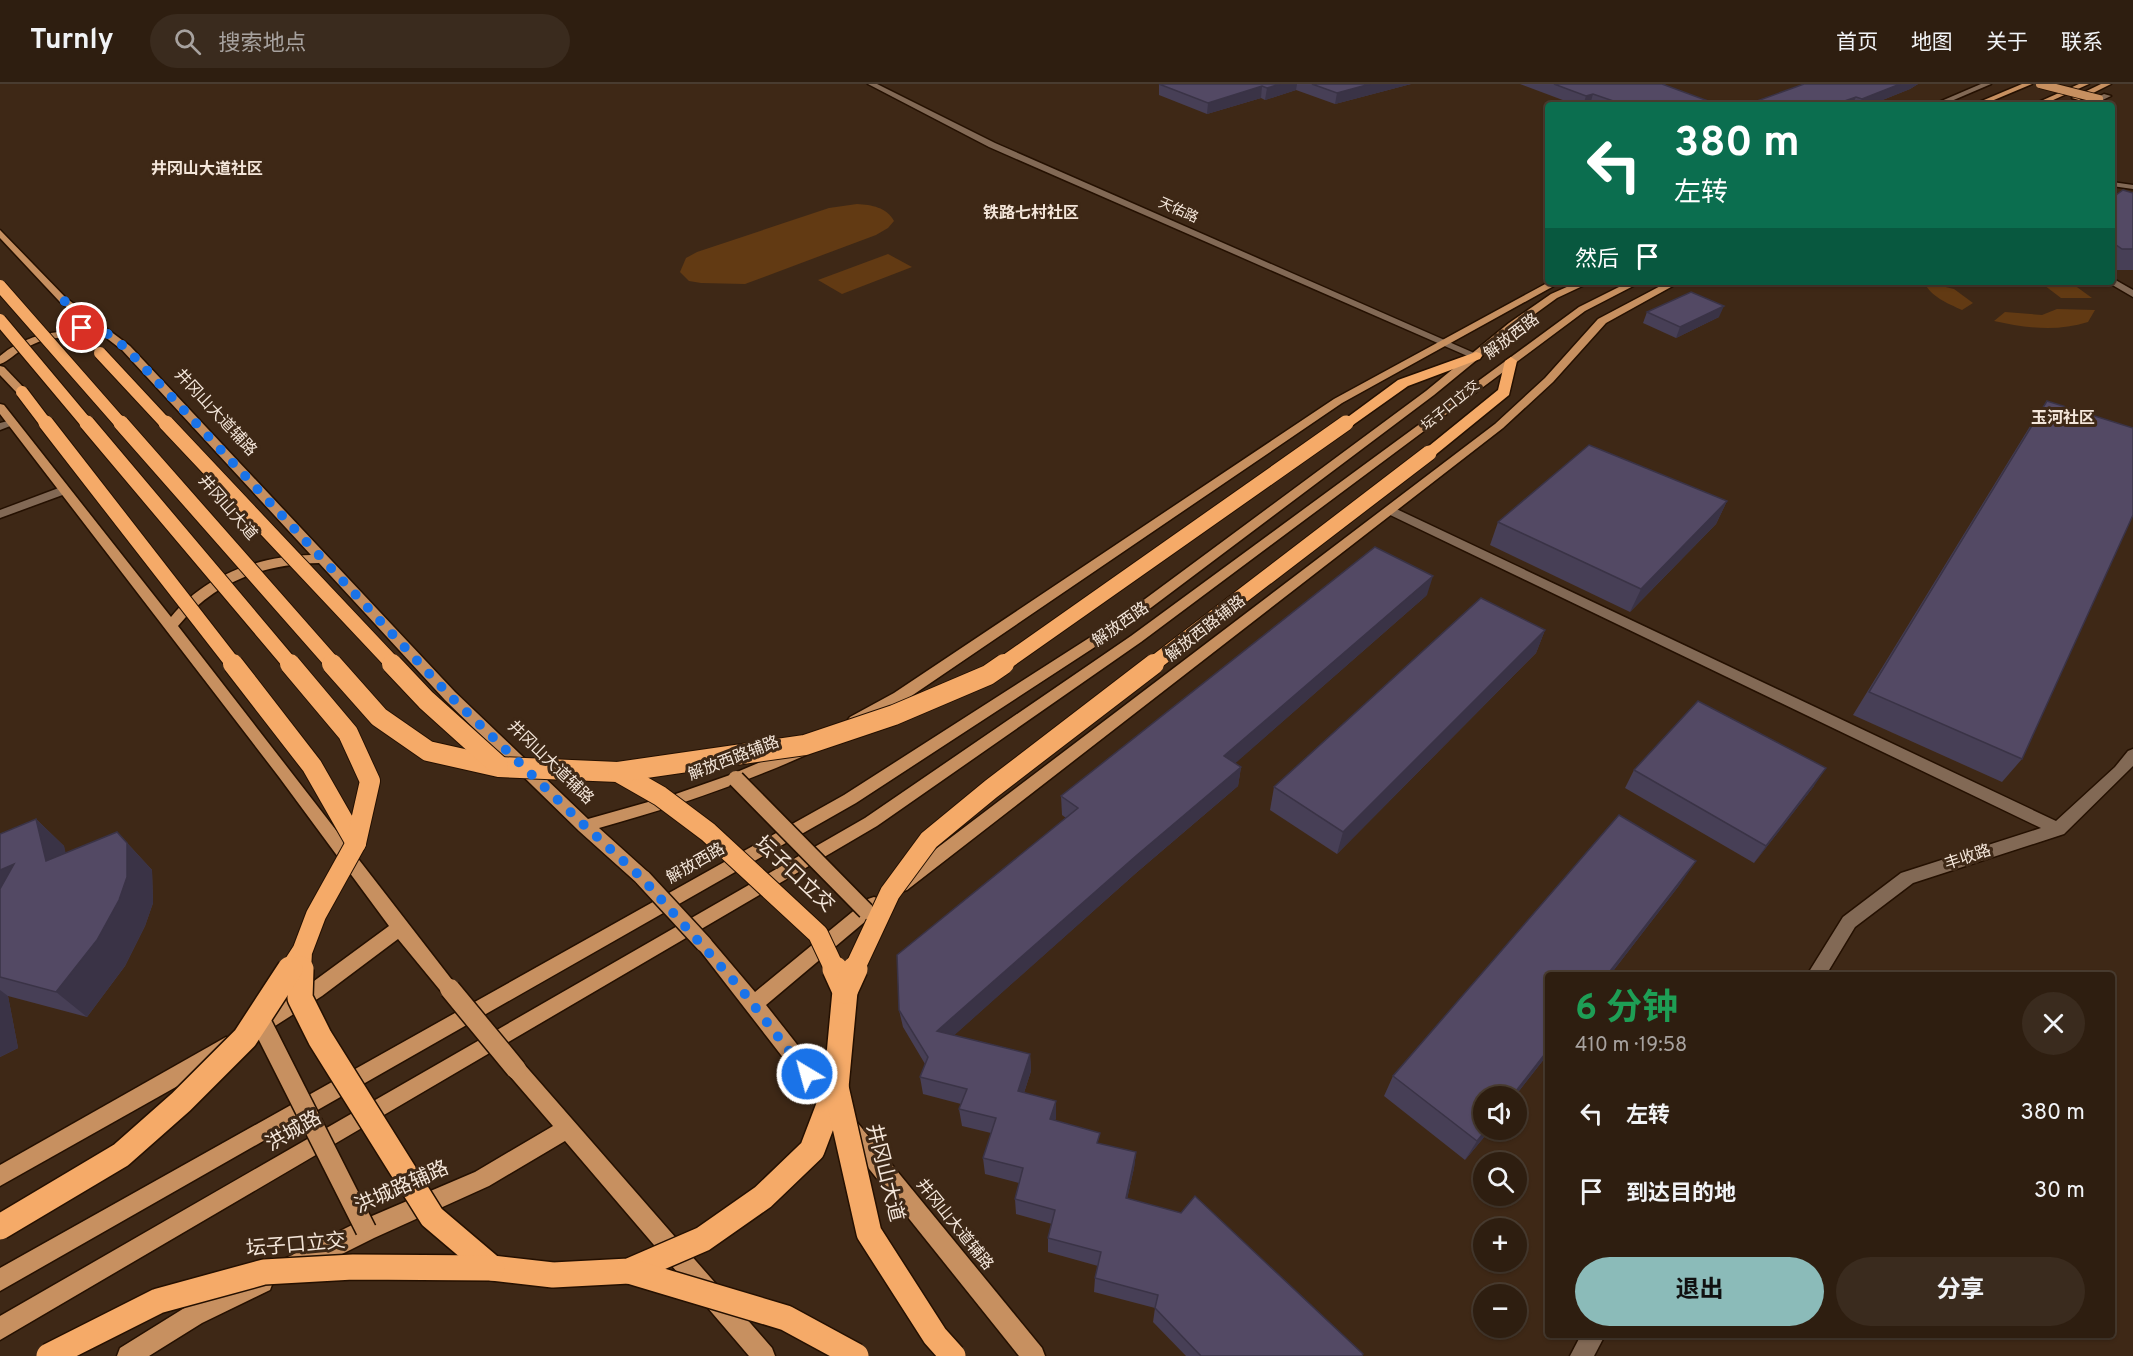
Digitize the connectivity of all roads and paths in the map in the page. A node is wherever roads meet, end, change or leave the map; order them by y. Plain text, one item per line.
1 (872, 84) edge
2 (1987, 84) edge
3 (2028, 84) edge
4 (2040, 84) edge
5 (2052, 84) edge
6 (2060, 84) edge
7 (2085, 84) edge
8 (2107, 84) edge
9 (2032, 92) dead end
10 (2103, 97) junction
11 (2069, 101) dead end
12 (1943, 102) edge
13 (1983, 102) edge
14 (2043, 102) edge
15 (2092, 102) edge
16 (2115, 184) edge
17 (2133, 187) edge
18 (0, 233) edge
19 (2115, 283) edge
20 (1549, 285) edge
21 (1564, 285) edge
22 (1579, 285) edge
23 (1630, 285) edge
24 (1669, 285) edge
25 (0, 286) edge
26 (1537, 290) junction
27 (1614, 293) junction
28 (2133, 294) edge
29 (63, 300) junction
30 (0, 320) edge
31 (1602, 321) junction
32 (1444, 342) junction
33 (96, 348) junction
34 (1476, 356) junction
35 (1511, 361) junction
36 (1, 366) edge
37 (22, 392) joint
38 (3, 416) edge
39 (64, 490) junction
40 (1390, 510) junction
41 (0, 514) edge
42 (324, 559) junction
43 (170, 627) junction
44 (428, 751) joint
45 (2133, 755) edge
46 (499, 767) junction
47 (618, 772) junction
48 (736, 779) junction
49 (585, 826) junction
50 (2058, 829) junction
51 (356, 843) junction
52 (866, 911) junction
53 (400, 928) junction
54 (592, 945) joint
55 (302, 952) junction
56 (1818, 972) edge
57 (610, 973) joint
58 (845, 991) junction
59 (754, 1004) junction
60 (262, 1024) junction
61 (836, 1087) junction
62 (567, 1129) junction
63 (0, 1176) edge
64 (0, 1227) edge
65 (366, 1230) junction
66 (492, 1268) junction
67 (629, 1271) junction
68 (0, 1280) edge
69 (0, 1329) edge
70 (1592, 1338) edge
71 (49, 1356) edge
72 (128, 1356) edge
73 (764, 1356) edge
74 (856, 1356) edge
75 (952, 1356) edge
76 (1034, 1356) edge
77 (1581, 1356) edge

1 - 32 street, 天佑路
2 - 12 street
3 - 13 main road
4 - 10 main road, bridge
5 - 9 main road
6 - 10 main road
7 - 14 main road
8 - 11 main road
10 - 15 street
16 - 17 street
18 - 29 main road, 井冈山大道辅路
19 - 28 street
20 - 26 main road, 解放西路辅路
21 - 26 main road
22 - 34 main road, 解放西路
23 - 27 main road, 解放西路
24 - 31 main road, 解放西路辅路
25 - 44 highway, 井冈山大道, bridge
26 - 32 main road, 解放西路辅路
27 - 31 main road
27 - 35 main road, 解放西路
29 - 33 main road
29 - 42 main road, 井冈山大道辅路
30 - 51 highway, bridge
31 - 40 main road, 解放西路辅路
32 - 34 street, 天佑路
32 - 48 main road, 解放西路辅路
33 - 36 main road
33 - 46 highway, bridge
34 - 47 highway, 坛子口立交, bridge
34 - 54 main road, 解放西路
35 - 57 main road, 解放西路
35 - 58 highway, 坛子口立交, bridge
36 - 37 main road
37 - 51 highway, bridge
38 - 39 main road
39 - 41 street
39 - 43 main road
40 - 50 street
40 - 52 main road, 解放西路辅路
42 - 43 main road
42 - 49 main road, 井冈山大道辅路
43 - 53 main road
44 - 46 highway, 坛子口立交, bridge
45 - 50 street, 丰收路
46 - 47 highway, 坛子口立交, bridge
47 - 58 highway, 坛子口立交, bridge
48 - 49 main road, 解放西路辅路
48 - 52 main road, bridge
49 - 59 main road, 井冈山大道辅路, bridge
50 - 56 street, 丰收路
51 - 55 highway, bridge
52 - 59 main road, 解放西路辅路
53 - 60 main road
53 - 62 main road, bridge
54 - 68 main road, 洪城路
55 - 64 highway, bridge
55 - 66 highway, bridge
57 - 69 main road, 洪城路
58 - 61 highway, 坛子口立交, bridge
59 - 76 main road, 井冈山大道辅路
60 - 63 main road
60 - 65 main road, bridge
61 - 67 highway, 坛子口立交, bridge
61 - 75 highway, 井冈山大道, bridge
62 - 65 main road, 洪城路辅路
62 - 73 main road
65 - 72 main road, 洪城路辅路
66 - 67 highway, 坛子口立交, bridge
66 - 71 highway, 坛子口立交, bridge
67 - 74 highway, bridge
70 - 77 street

